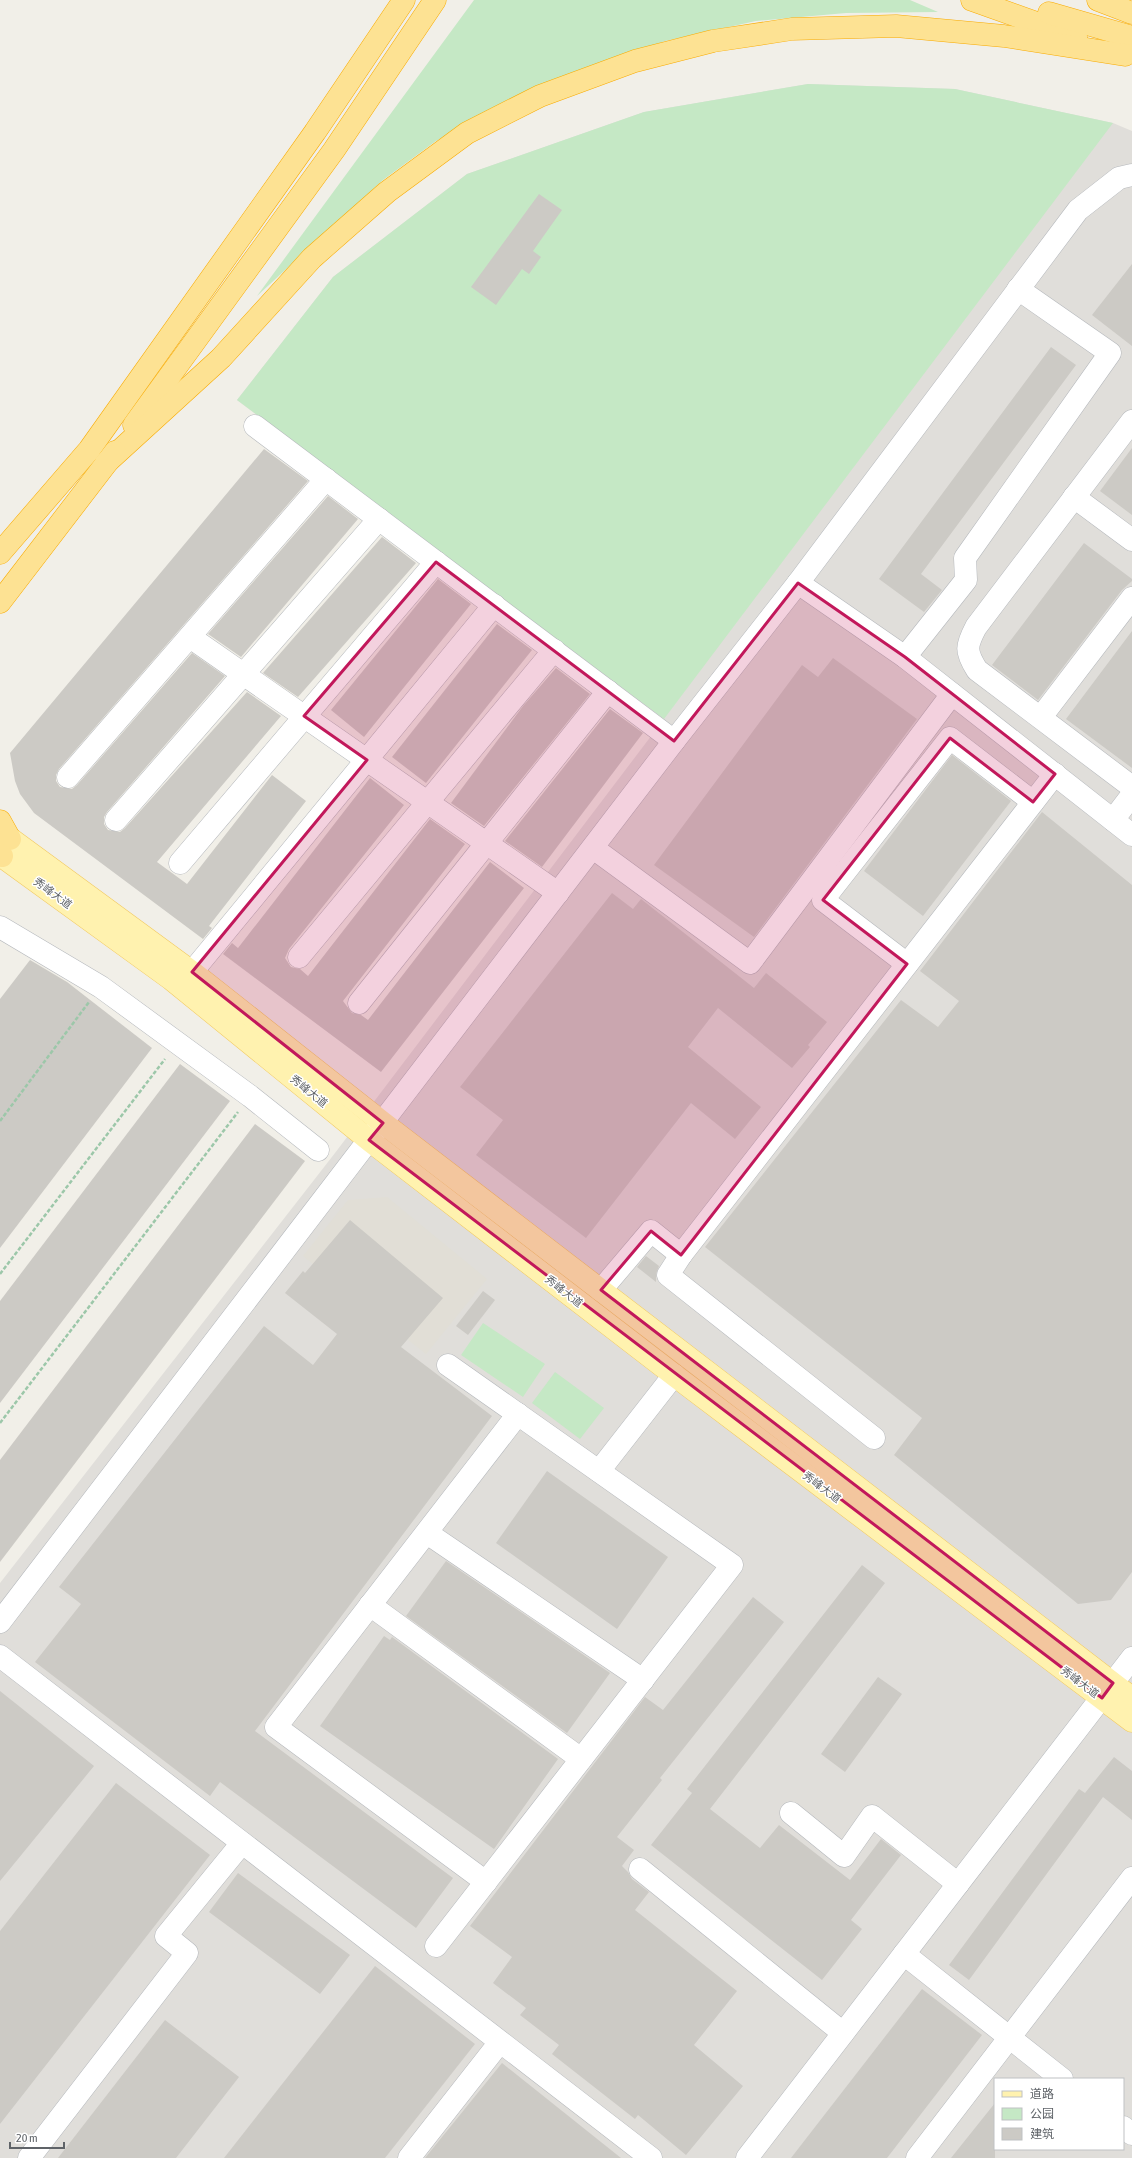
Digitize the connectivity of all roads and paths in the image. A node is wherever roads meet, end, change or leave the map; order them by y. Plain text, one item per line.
1 (404, 0) edge
2 (435, 0) edge
3 (972, 0) edge
4 (1006, 0) edge
5 (1098, 0) edge
6 (1132, 13) edge
7 (1130, 50) edge
8 (1132, 175) edge
9 (1018, 289) junction
10 (1132, 421) edge
11 (255, 426) dead end
12 (106, 463) junction
13 (326, 479) junction
14 (1074, 497) junction
15 (379, 519) junction
16 (1132, 540) edge
17 (0, 553) edge
18 (436, 562) junction
19 (798, 583) junction
20 (1132, 598) edge
21 (0, 602) edge
22 (494, 605) junction
23 (190, 636) junction
24 (554, 650) junction
25 (905, 657) junction
26 (243, 674) junction
27 (608, 691) junction
28 (952, 694) junction
29 (304, 716) junction
30 (1041, 717) junction
31 (674, 741) junction
32 (367, 760) junction
33 (1055, 774) junction
34 (68, 777) dead end
35 (1132, 788) edge
36 (1132, 795) edge
37 (427, 802) junction
38 (1033, 802) junction
39 (116, 820) dead end
40 (1114, 820) junction
41 (1132, 835) edge
42 (2, 843) edge
43 (486, 843) junction
44 (593, 848) junction
45 (180, 864) dead end
46 (558, 893) junction
47 (0, 927) edge
48 (299, 957) dead end
49 (907, 964) junction
50 (192, 972) junction
51 (101, 988) junction
52 (359, 1003) dead end
53 (178, 1042) junction
54 (250, 1096) junction
55 (0, 1121) edge
56 (383, 1123) junction
57 (369, 1140) junction
58 (318, 1150) dead end
59 (681, 1255) junction
60 (0, 1274) edge
61 (601, 1290) junction
62 (448, 1365) dead end
63 (674, 1375) junction
64 (518, 1414) junction
65 (0, 1423) edge
66 (874, 1438) dead end
67 (599, 1471) junction
68 (426, 1533) junction
69 (370, 1606) junction
70 (0, 1622) edge
71 (0, 1656) edge
72 (1132, 1658) edge
73 (643, 1680) junction
74 (1108, 1691) junction
75 (1132, 1698) edge
76 (1132, 1721) edge
77 (581, 1759) junction
78 (790, 1813) dead end
79 (242, 1843) junction
80 (640, 1869) dead end
81 (1132, 1878) edge
82 (486, 1882) junction
83 (958, 1884) junction
84 (436, 1946) dead end
85 (904, 1954) junction
86 (843, 2033) junction
87 (1010, 2038) junction
88 (500, 2042) junction
89 (1061, 2078) edge
90 (1124, 2128) edge
91 (1132, 2134) edge
92 (29, 2158) edge
93 (409, 2158) edge
94 (651, 2158) edge
95 (747, 2158) edge
96 (917, 2158) edge

1 - 17 highway
2 - 12 highway
3 - 7 highway
4 - 7 highway
5 - 6 highway
7 - 12 highway
8 - 9 street
9 - 19 street
9 - 25 street
10 - 14 street
11 - 13 street
12 - 21 highway
13 - 15 street
13 - 23 street
14 - 16 street
14 - 30 street
15 - 18 street
15 - 26 street
18 - 22 street
18 - 29 street
19 - 25 street
19 - 31 street
20 - 30 street
22 - 24 street
22 - 32 street
23 - 26 street
23 - 34 street
24 - 27 street
24 - 37 street
25 - 28 street
26 - 29 street
26 - 39 street
27 - 31 street
27 - 43 street
28 - 33 street
28 - 44 street
29 - 32 street
29 - 45 street
30 - 35 street
31 - 44 street
32 - 37 street
32 - 50 street
33 - 38 street
33 - 40 street
36 - 40 street
37 - 43 street
37 - 48 street
38 - 49 street
38 - 49 street
40 - 41 street
42 - 50 main road, 秀峰大道
42 - 57 main road, 秀峰大道
43 - 46 street
43 - 52 street
44 - 46 street
46 - 56 street
47 - 51 street
49 - 59 street
50 - 56 main road, 秀峰大道
51 - 53 street
51 - 55 path
53 - 54 street
53 - 60 path
54 - 58 street
54 - 65 path
56 - 57 street
56 - 61 main road, 秀峰大道
57 - 63 main road, 秀峰大道
57 - 70 street
59 - 61 street
59 - 66 street
61 - 74 main road, 秀峰大道
62 - 64 street
63 - 67 street
63 - 74 main road, 秀峰大道
64 - 67 street
64 - 68 street
67 - 73 street
68 - 69 street
68 - 73 street
69 - 77 street
69 - 82 street
71 - 79 street
72 - 74 street
73 - 77 street
74 - 75 main road, 秀峰大道
74 - 76 main road, 秀峰大道
74 - 83 street
77 - 82 street
78 - 83 street
79 - 88 street
79 - 92 street
80 - 86 street
81 - 87 street
82 - 84 street
83 - 85 street
85 - 86 street
85 - 87 street
86 - 95 street
87 - 89 street
87 - 96 street
88 - 93 street
88 - 94 street
90 - 91 street

